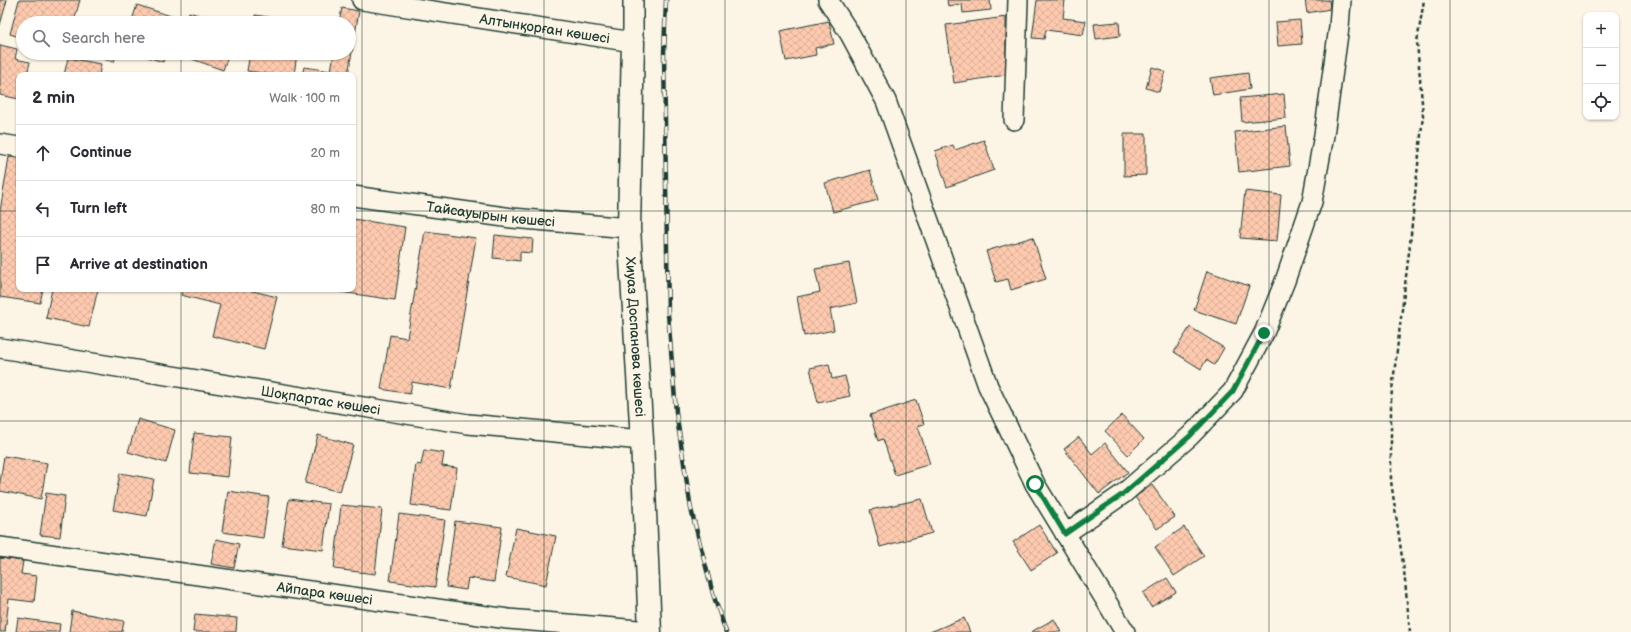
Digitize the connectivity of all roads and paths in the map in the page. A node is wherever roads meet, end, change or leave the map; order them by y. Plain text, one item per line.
1 (362, 0) edge
2 (633, 0) edge
3 (828, 0) edge
4 (1018, 0) edge
5 (1341, 0) edge
6 (1424, 0) edge
7 (633, 42) junction
8 (1014, 120) dead end
9 (0, 144) edge
10 (16, 147) edge
11 (356, 196) edge
12 (629, 228) junction
13 (0, 348) edge
14 (642, 440) junction
15 (1065, 534) junction
16 (0, 547) edge
17 (650, 632) edge
18 (1125, 632) edge
19 (1410, 632) edge

1 - 7 street, Алтынқорған көшесі
2 - 7 street
3 - 15 street
4 - 8 street
5 - 15 street
6 - 19 path
7 - 12 street, Хиуаз Доспанова көшесі
9 - 10 street
11 - 12 street, Тайсауырын көшесі
12 - 14 street, Хиуаз Доспанова көшесі
13 - 14 street, Шоқпартас көшесі
14 - 17 street, Хиуаз Доспанова көшесі
15 - 18 street
16 - 17 street, Айпара көшесі

